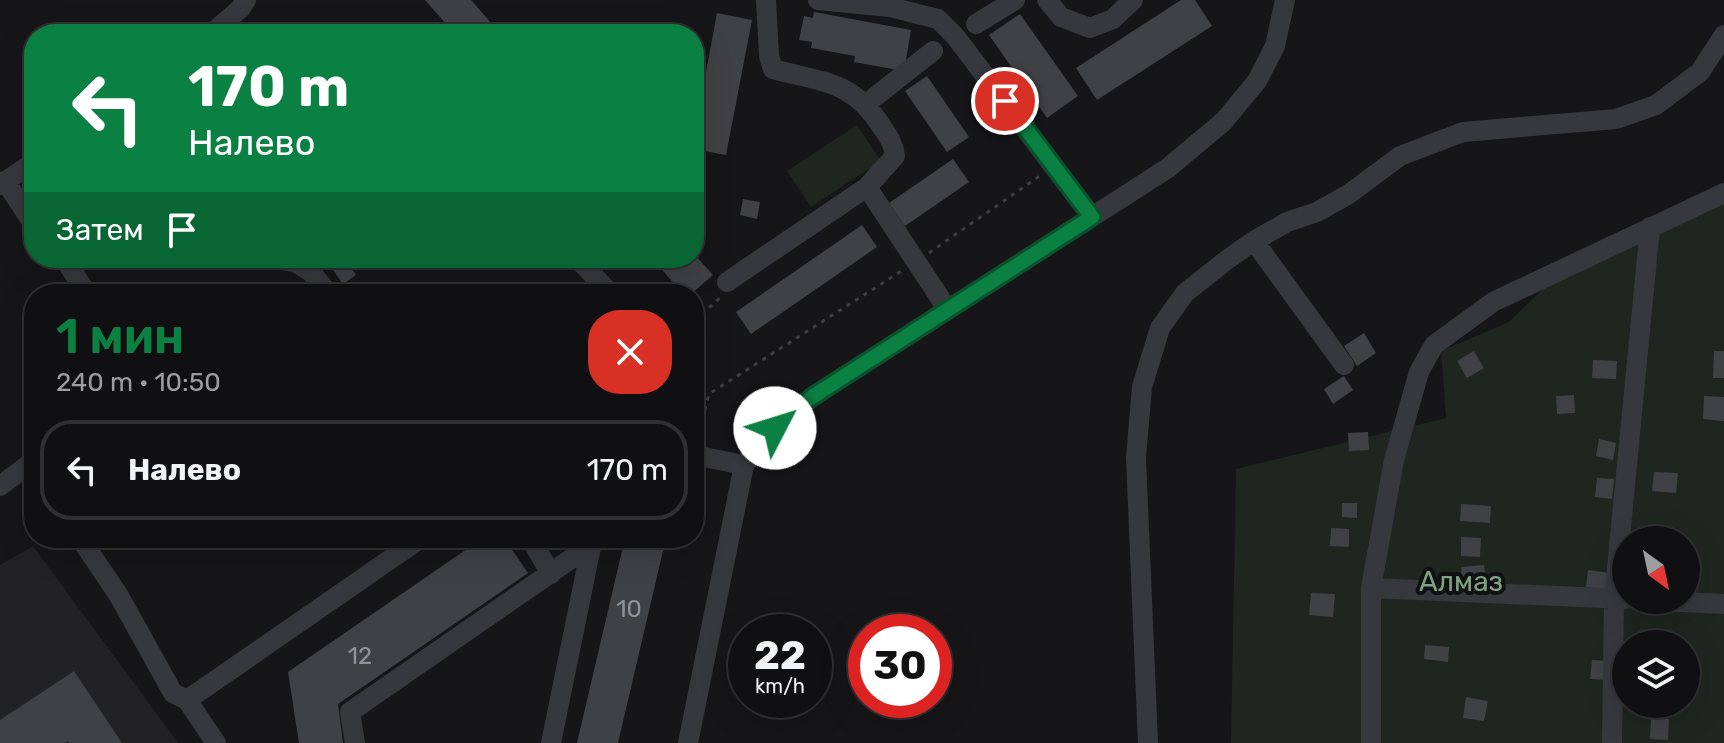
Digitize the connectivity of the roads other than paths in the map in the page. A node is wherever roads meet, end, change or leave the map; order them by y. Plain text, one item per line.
1 (246, 0) edge
2 (766, 0) edge
3 (818, 0) edge
4 (1015, 0) edge
5 (1047, 0) edge
6 (1133, 0) edge
7 (1280, 1) edge
8 (223, 24) edge
9 (976, 24) dead end
10 (1724, 35) edge
11 (933, 51) dead end
12 (866, 104) junction
13 (24, 169) edge
14 (3, 183) edge
15 (867, 187) junction
16 (1724, 193) edge
17 (24, 211) edge
18 (1092, 217) junction
19 (1650, 227) junction
20 (1254, 241) junction
21 (308, 268) edge
22 (586, 268) edge
23 (727, 282) road end
24 (321, 284) edge
25 (602, 284) edge
26 (948, 310) junction
27 (1344, 365) dead end
28 (704, 450) edge
29 (744, 465) junction
30 (24, 469) edge
31 (0, 486) edge
32 (1626, 526) edge
33 (87, 548) edge
34 (406, 548) edge
35 (536, 548) edge
36 (584, 548) edge
37 (591, 548) edge
38 (551, 574) junction
39 (1371, 588) junction
40 (1612, 599) edge
41 (1700, 603) edge
42 (1724, 604) edge
43 (1619, 614) edge
44 (187, 700) junction
45 (216, 743) edge
46 (355, 743) edge
47 (551, 743) edge
48 (688, 743) edge
49 (1148, 743) edge
50 (1371, 743) edge
51 (1612, 743) edge

1 - 8 street
2 - 12 street
3 - 18 street
4 - 9 street
5 - 6 street
7 - 18 street
10 - 20 street
11 - 12 street
12 - 15 street
13 - 14 street
14 - 17 street
15 - 23 street
15 - 26 street
16 - 19 street
18 - 26 street
19 - 32 street
19 - 39 street
20 - 27 street
20 - 49 street
21 - 24 street
22 - 25 street
26 - 29 street
28 - 29 street
29 - 48 street
30 - 31 street
33 - 44 street
34 - 44 street
35 - 38 street
36 - 38 street
37 - 47 street
38 - 46 street
39 - 40 street
39 - 50 street
41 - 42 street
43 - 51 street
44 - 45 street

